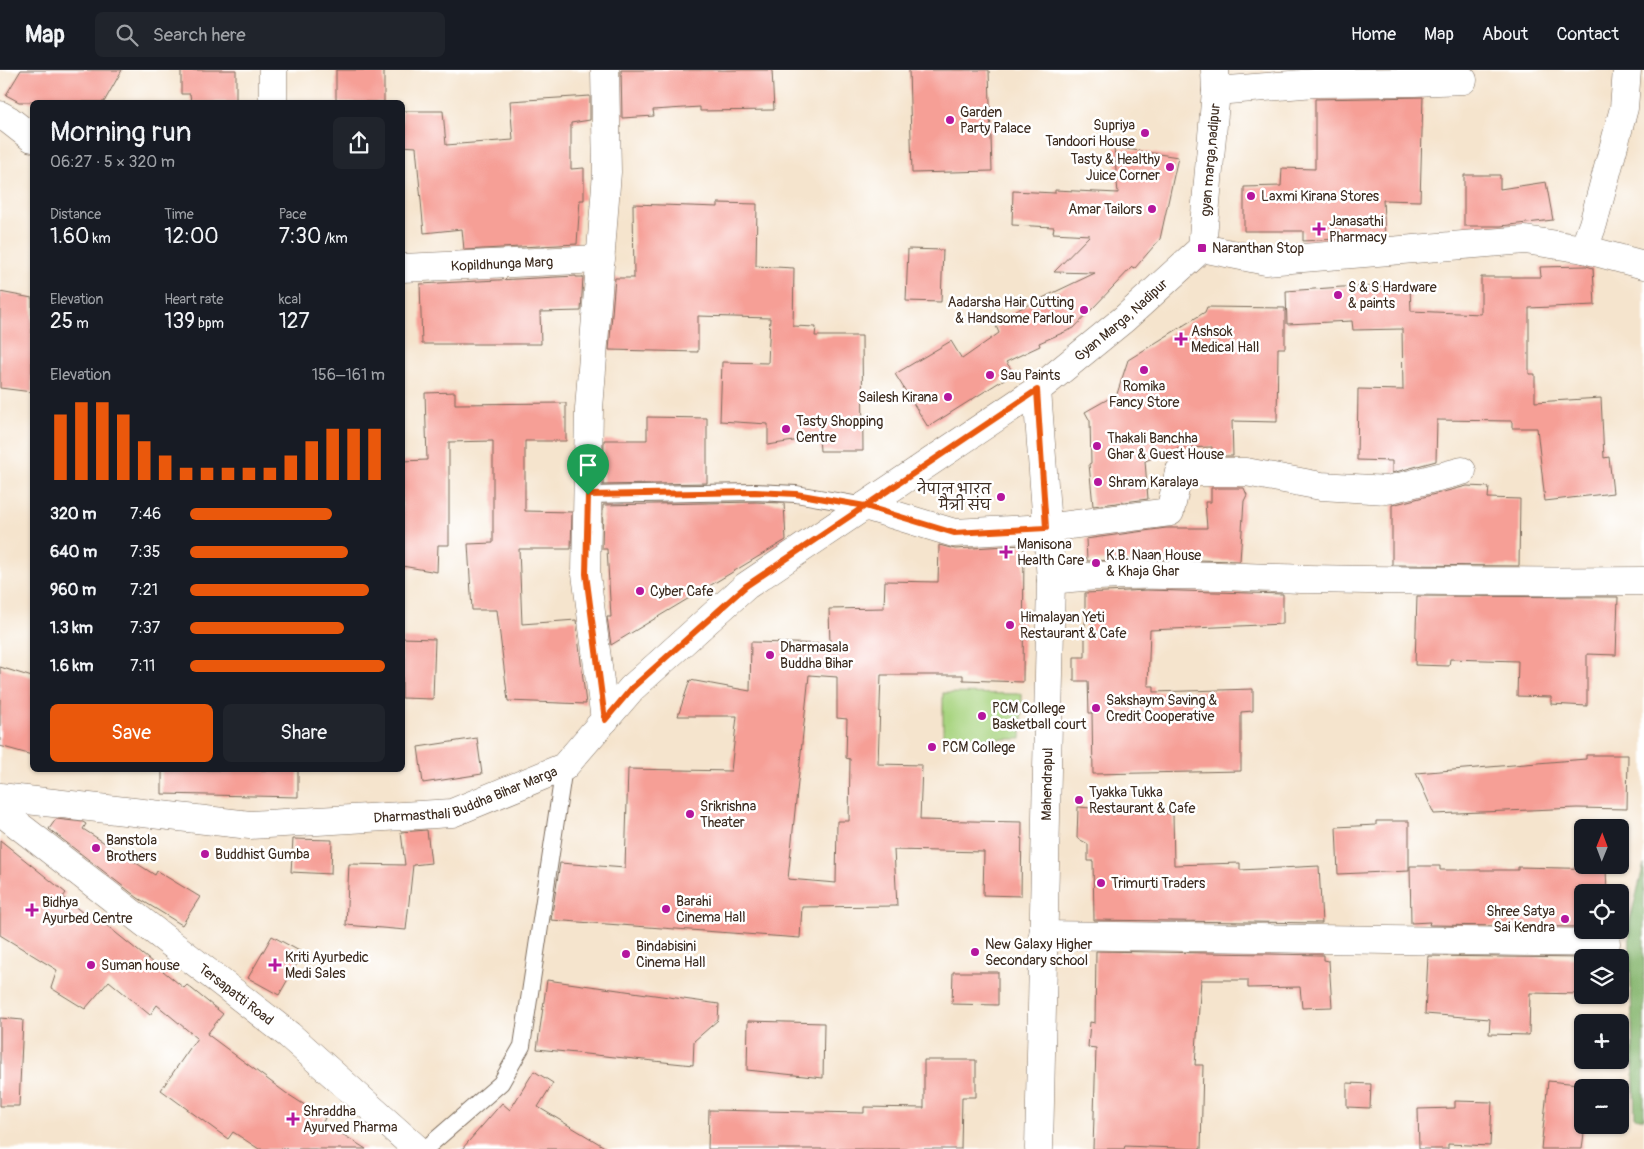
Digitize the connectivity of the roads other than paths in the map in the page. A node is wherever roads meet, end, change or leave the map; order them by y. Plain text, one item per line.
1 (272, 70) edge
2 (605, 70) edge
3 (1627, 70) edge
4 (1216, 80) edge
5 (1463, 80) dead end
6 (273, 100) edge
7 (0, 116) edge
8 (30, 136) edge
9 (1202, 248) junction
10 (1584, 249) junction
11 (601, 259) junction
12 (1644, 265) edge
13 (405, 268) edge
14 (1037, 390) junction
15 (1462, 471) dead end
16 (588, 495) junction
17 (865, 506) junction
18 (1046, 528) junction
19 (1051, 580) junction
20 (1644, 581) edge
21 (605, 720) junction
22 (564, 767) junction
23 (0, 797) edge
24 (0, 811) edge
25 (1043, 935) junction
26 (1606, 944) dead end
27 (417, 1149) edge
28 (425, 1149) edge
29 (1039, 1149) edge

1 - 6 main road
2 - 11 main road
3 - 10 main road
4 - 5 main road
4 - 9 main road, gyan marga,nadipur
7 - 8 main road
9 - 10 main road
9 - 14 main road, Gyan Marga, Nadipur
10 - 12 main road
11 - 13 main road, Kopildhunga Marg
11 - 16 main road
14 - 17 main road, Dharmasthali Buddha Bihar Marga
14 - 18 main road, Mahendrapul
15 - 18 main road
16 - 17 lane
16 - 21 main road
17 - 18 main road
17 - 21 main road, Dharmasthali Buddha Bihar Marga
18 - 19 main road, Mahendrapul
19 - 20 main road
19 - 25 main road, Mahendrapul
21 - 22 main road, Dharmasthali Buddha Bihar Marga
22 - 23 main road, Dharmasthali Buddha Bihar Marga
22 - 28 lane
24 - 27 main road, Tersapatti Road
25 - 26 main road
25 - 29 main road, Mahendrapul

